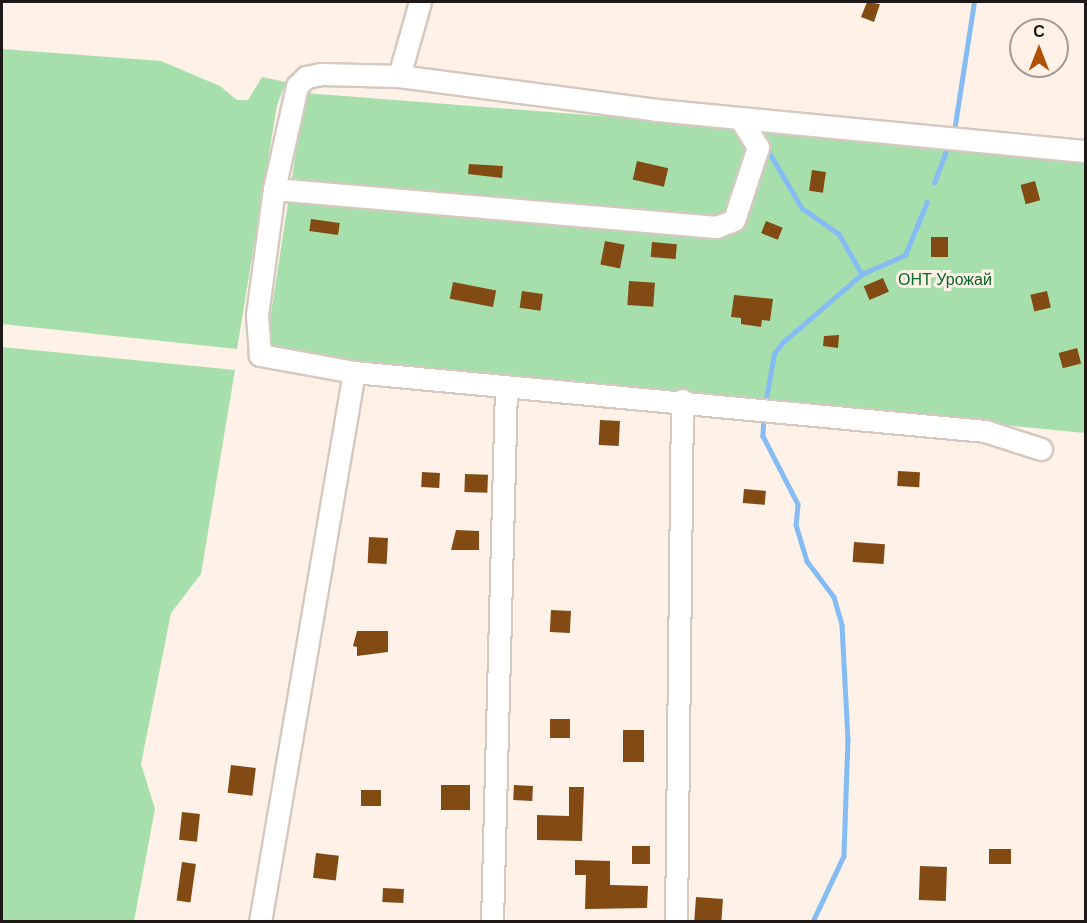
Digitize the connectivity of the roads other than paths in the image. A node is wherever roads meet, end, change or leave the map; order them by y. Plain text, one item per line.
1 (420, 2) edge
2 (399, 76) junction
3 (740, 118) junction
4 (1086, 151) edge
5 (274, 189) junction
6 (354, 372) junction
7 (506, 387) junction
8 (682, 400) junction
9 (1041, 448) dead end
10 (260, 921) edge
11 (492, 921) edge
12 (676, 921) edge

1 - 2 street
2 - 3 street
2 - 5 street
3 - 4 street
3 - 5 street
5 - 6 street
6 - 7 street
6 - 10 street
7 - 8 street
7 - 11 street
8 - 9 street
8 - 12 street

